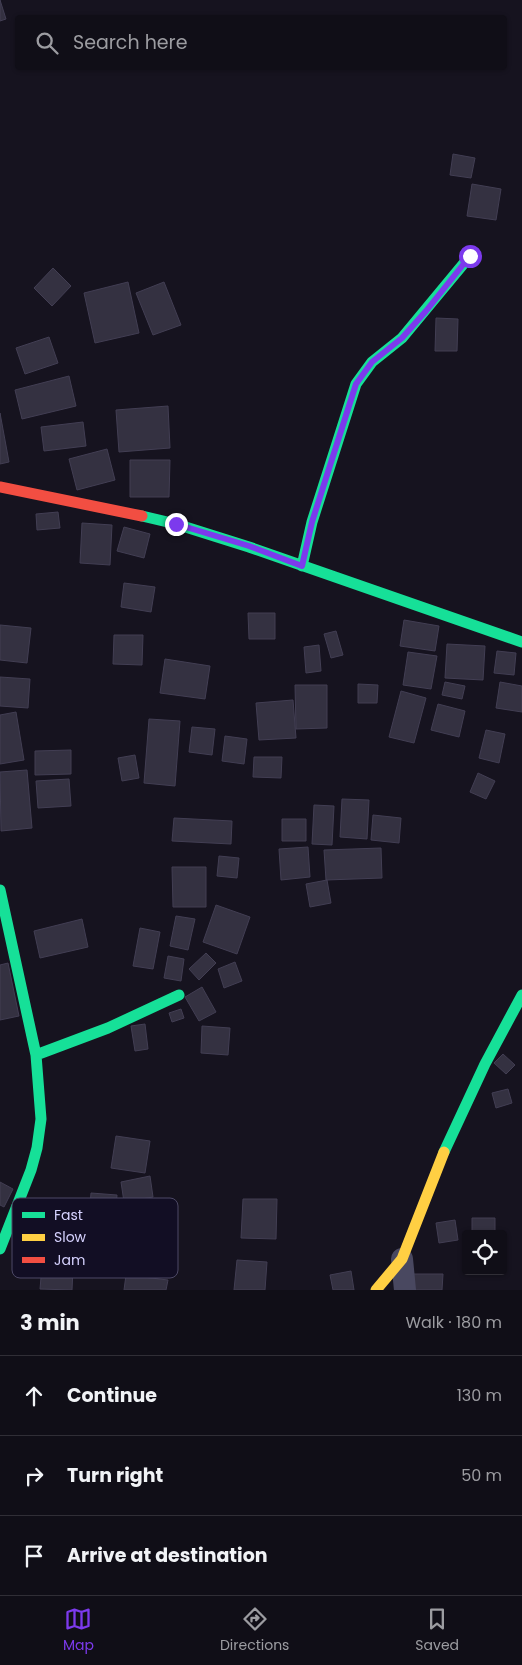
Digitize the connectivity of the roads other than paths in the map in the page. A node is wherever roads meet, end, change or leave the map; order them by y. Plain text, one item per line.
1 (470, 256) dead end
2 (0, 487) edge
3 (302, 566) junction
4 (522, 642) edge
5 (0, 890) edge
6 (179, 995) dead end
7 (522, 995) edge
8 (36, 1055) junction
9 (20, 1198) edge
10 (12, 1218) edge
11 (0, 1249) edge
12 (402, 1259) junction
13 (376, 1290) edge
14 (405, 1290) edge

1 - 3 street
2 - 3 street
3 - 4 street
5 - 8 street
6 - 8 street
7 - 12 street
8 - 9 street
10 - 11 street
12 - 13 street
12 - 14 street

